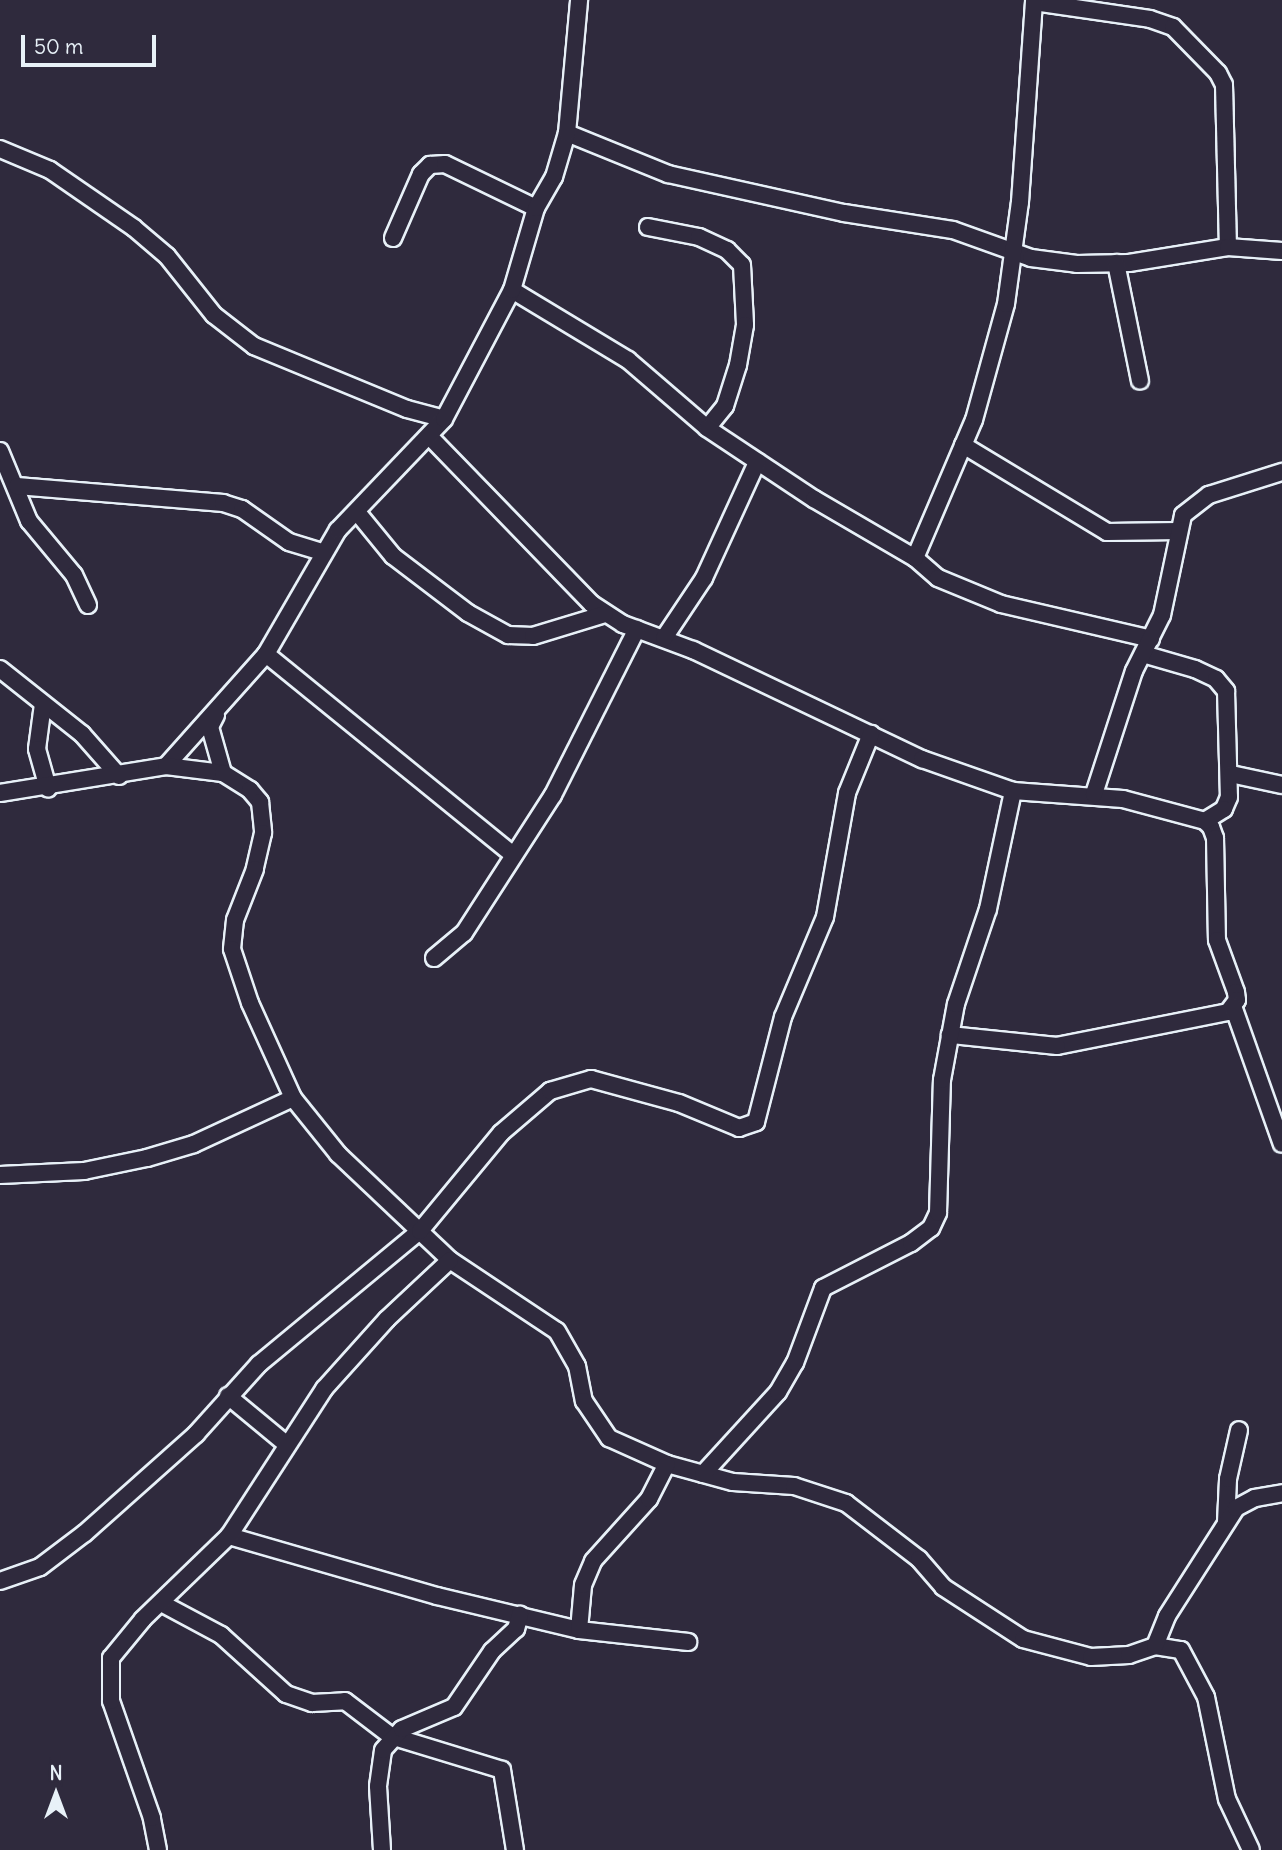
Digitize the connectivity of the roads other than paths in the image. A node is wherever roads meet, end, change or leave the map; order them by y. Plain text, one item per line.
1 (579, 0) edge
2 (1034, 1) edge
3 (566, 133) junction
4 (0, 149) edge
5 (536, 208) junction
6 (648, 227) dead end
7 (393, 238) dead end
8 (1228, 247) junction
9 (1282, 251) edge
10 (1014, 253) junction
11 (1116, 263) junction
12 (512, 290) junction
13 (1140, 381) dead end
14 (444, 419) junction
15 (707, 428) junction
16 (431, 438) junction
17 (963, 445) junction
18 (0, 451) edge
19 (757, 462) junction
20 (1282, 472) edge
21 (17, 486) junction
22 (357, 512) junction
23 (1179, 531) junction
24 (322, 552) junction
25 (915, 558) junction
26 (88, 605) dead end
27 (605, 614) junction
28 (637, 629) junction
29 (664, 638) junction
30 (1151, 639) junction
31 (266, 654) junction
32 (1143, 654) junction
33 (0, 669) edge
34 (43, 704) junction
35 (218, 710) junction
36 (870, 734) junction
37 (166, 766) junction
38 (223, 773) junction
39 (1231, 774) junction
40 (119, 776) junction
41 (1282, 785) edge
42 (48, 788) junction
43 (1013, 790) junction
44 (0, 793) edge
45 (1094, 794) junction
46 (1205, 821) junction
47 (513, 855) junction
48 (434, 958) dead end
49 (1233, 1006) junction
50 (950, 1035) junction
51 (293, 1098) junction
52 (1282, 1144) edge
53 (0, 1175) edge
54 (420, 1231) junction
55 (450, 1260) junction
56 (228, 1396) junction
57 (1239, 1430) dead end
58 (286, 1444) junction
59 (667, 1464) junction
60 (703, 1474) junction
61 (1282, 1493) edge
62 (1226, 1522) junction
63 (229, 1536) junction
64 (0, 1581) edge
65 (163, 1604) junction
66 (520, 1615) junction
67 (579, 1630) junction
68 (688, 1642) dead end
69 (1155, 1646) junction
70 (391, 1737) junction
71 (158, 1850) edge
72 (382, 1850) edge
73 (515, 1850) edge
74 (1251, 1850) edge

1 - 3 street
2 - 8 street
2 - 10 street
3 - 5 street
3 - 10 street
4 - 14 street
5 - 7 street
5 - 12 street
6 - 15 street
8 - 9 street
8 - 11 street
10 - 11 street
10 - 17 street
11 - 13 street
12 - 14 street
12 - 15 street
14 - 16 street
15 - 19 street
16 - 22 street
16 - 27 street
17 - 23 street
17 - 25 street
18 - 21 street
19 - 25 street
19 - 29 street
20 - 23 street
21 - 24 street
21 - 26 street
22 - 24 street
22 - 27 street
23 - 30 street
24 - 31 street
25 - 30 street
27 - 28 street
28 - 29 street
28 - 47 street
29 - 36 street
30 - 32 street
31 - 35 street
31 - 47 street
32 - 39 street
32 - 45 street
33 - 34 street
34 - 40 street
34 - 42 street
35 - 37 street
35 - 38 street
36 - 43 street
36 - 54 street
37 - 38 street
37 - 40 street
38 - 51 street
39 - 41 street
39 - 46 street
40 - 42 street
42 - 44 street
43 - 45 street
43 - 50 street
45 - 46 street
46 - 49 street
47 - 48 street
49 - 50 street
49 - 52 street
50 - 60 street
51 - 53 street
51 - 54 street
54 - 55 street
54 - 56 street
55 - 58 street
55 - 59 street
56 - 58 street
56 - 64 street
57 - 62 street
58 - 63 street
59 - 60 street
59 - 67 street
60 - 69 street
61 - 62 street
62 - 69 street
63 - 65 street
63 - 66 street
65 - 70 street
65 - 71 street
66 - 67 street
66 - 70 street
67 - 68 street
69 - 74 street
70 - 72 street
70 - 73 street

